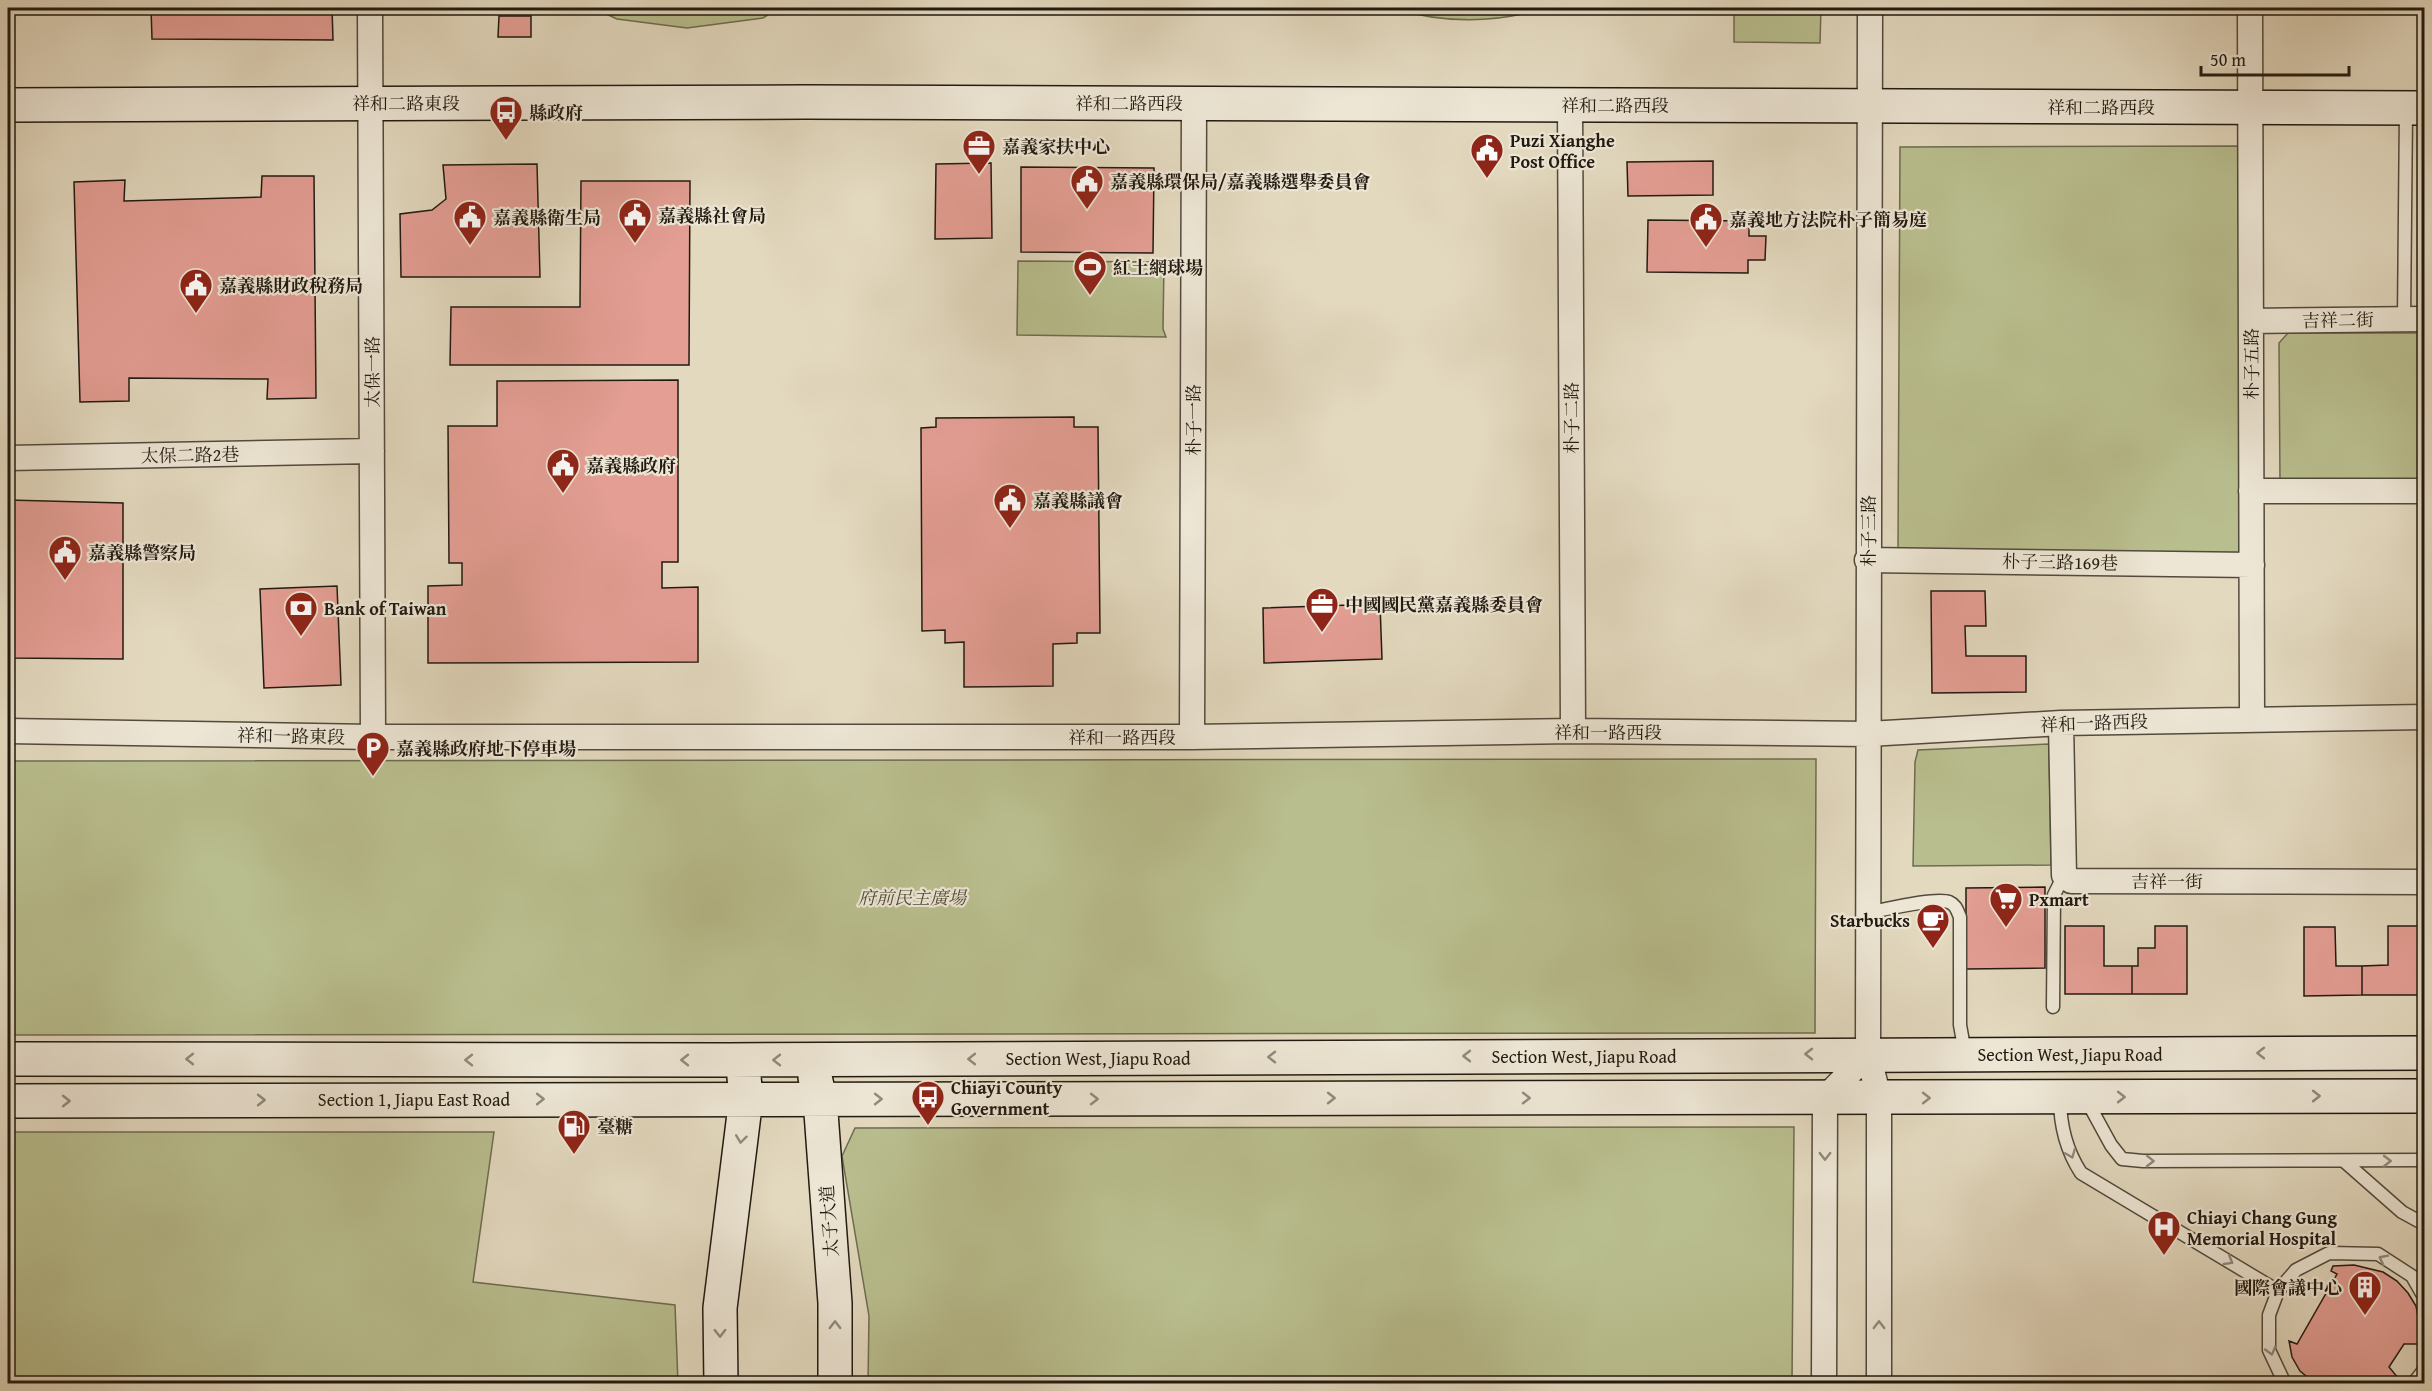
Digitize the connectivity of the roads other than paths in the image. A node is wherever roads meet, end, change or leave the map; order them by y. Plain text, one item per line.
1 (370, 8) edge
2 (1870, 8) edge
3 (2250, 8) edge
4 (805, 102) joint
5 (370, 103) junction
6 (1194, 104) junction
7 (8, 105) edge
8 (1570, 105) junction
9 (1869, 106) junction
10 (2252, 107) junction
11 (2415, 108) edge
12 (2414, 319) edge
13 (2251, 321) junction
14 (372, 451) junction
15 (8, 458) edge
16 (2424, 490) edge
17 (2252, 491) junction
18 (1868, 560) junction
19 (2252, 565) junction
20 (2424, 717) edge
21 (2252, 720) junction
22 (2061, 723) junction
23 (8, 731) edge
24 (1573, 731) junction
25 (1868, 734) junction
26 (373, 737) junction
27 (791, 737) joint
28 (1192, 737) junction
29 (2064, 875) junction
30 (2424, 882) edge
31 (1867, 913) junction
32 (2054, 1007) dead end
33 (2424, 1053) edge
34 (1868, 1054) junction
35 (1965, 1054) junction
36 (8, 1059) edge
37 (743, 1060) junction
38 (810, 1060) junction
39 (2424, 1096) edge
40 (2073, 1097) junction
41 (746, 1098) junction
42 (1825, 1098) junction
43 (1878, 1098) junction
44 (820, 1099) junction
45 (8, 1101) edge
46 (2424, 1160) edge
47 (2344, 1161) junction
48 (2424, 1224) edge
49 (2412, 1276) junction
50 (2424, 1283) edge
51 (2278, 1291) junction
52 (2424, 1297) edge
53 (2424, 1370) edge
54 (721, 1383) edge
55 (835, 1383) edge
56 (1824, 1383) edge
57 (1879, 1383) edge
58 (2285, 1383) edge
59 (2413, 1383) edge

1 - 5 street, 太保一路
2 - 9 street, 朴子三路
3 - 10 street, 朴子五路
4 - 5 main road, 祥和二路東段
4 - 6 main road, 祥和二路西段
5 - 7 main road, 祥和二路東段
5 - 14 street, 太保一路
6 - 8 main road, 祥和二路西段
6 - 28 street, 朴子一路
8 - 9 main road, 祥和二路西段
8 - 24 street, 朴子二路
9 - 10 main road, 祥和二路西段
9 - 18 street, 朴子三路
10 - 11 main road, 祥和二路西段
10 - 13 street, 朴子五路
11 - 12 lane
12 - 13 street, 吉祥二街
13 - 17 street, 朴子五路
14 - 15 street, 太保二路2巷
14 - 26 street, 太保一路
16 - 17 street
17 - 19 street, 朴子五路
18 - 19 street, 朴子三路169巷
18 - 25 street, 朴子三路
19 - 21 street, 朴子五路
20 - 21 street, 祥和一路西段
21 - 22 street, 祥和一路西段
22 - 25 street, 祥和一路西段
22 - 29 street
23 - 26 street, 祥和一路東段
24 - 25 street, 祥和一路西段
24 - 28 street, 祥和一路西段
25 - 31 street, 朴子三路
26 - 27 street, 祥和一路東段
27 - 28 street, 祥和一路西段
29 - 30 street, 吉祥一街
29 - 32 lane
31 - 34 street, 朴子三路
31 - 35 lane
33 -> 35 main road, Section West, Jiapu Road
34 - 35 main road, Section West, Jiapu Road
34 -> 38 main road, Section West, Jiapu Road
34 - 42 street
34 - 43 street, 朴子三路
37 -> 36 main road
38 -> 37 main road, Section West, Jiapu Road
37 - 41 main road
38 - 44 main road, 太子大道
40 -> 39 main road
43 -> 40 main road
40 -> 47 lane
40 -> 51 lane
41 - 44 main road, Section 1, Jiapu East Road
45 -> 41 main road, Section 1, Jiapu East Road
41 -> 54 main road
42 - 43 main road
44 -> 42 main road
42 -> 56 street
57 -> 43 street, 朴子三路
55 -> 44 main road, 太子大道
47 -> 46 lane
47 - 48 lane
49 - 50 lane
49 -> 51 lane
49 - 52 lane
51 -> 58 lane
53 - 59 lane

